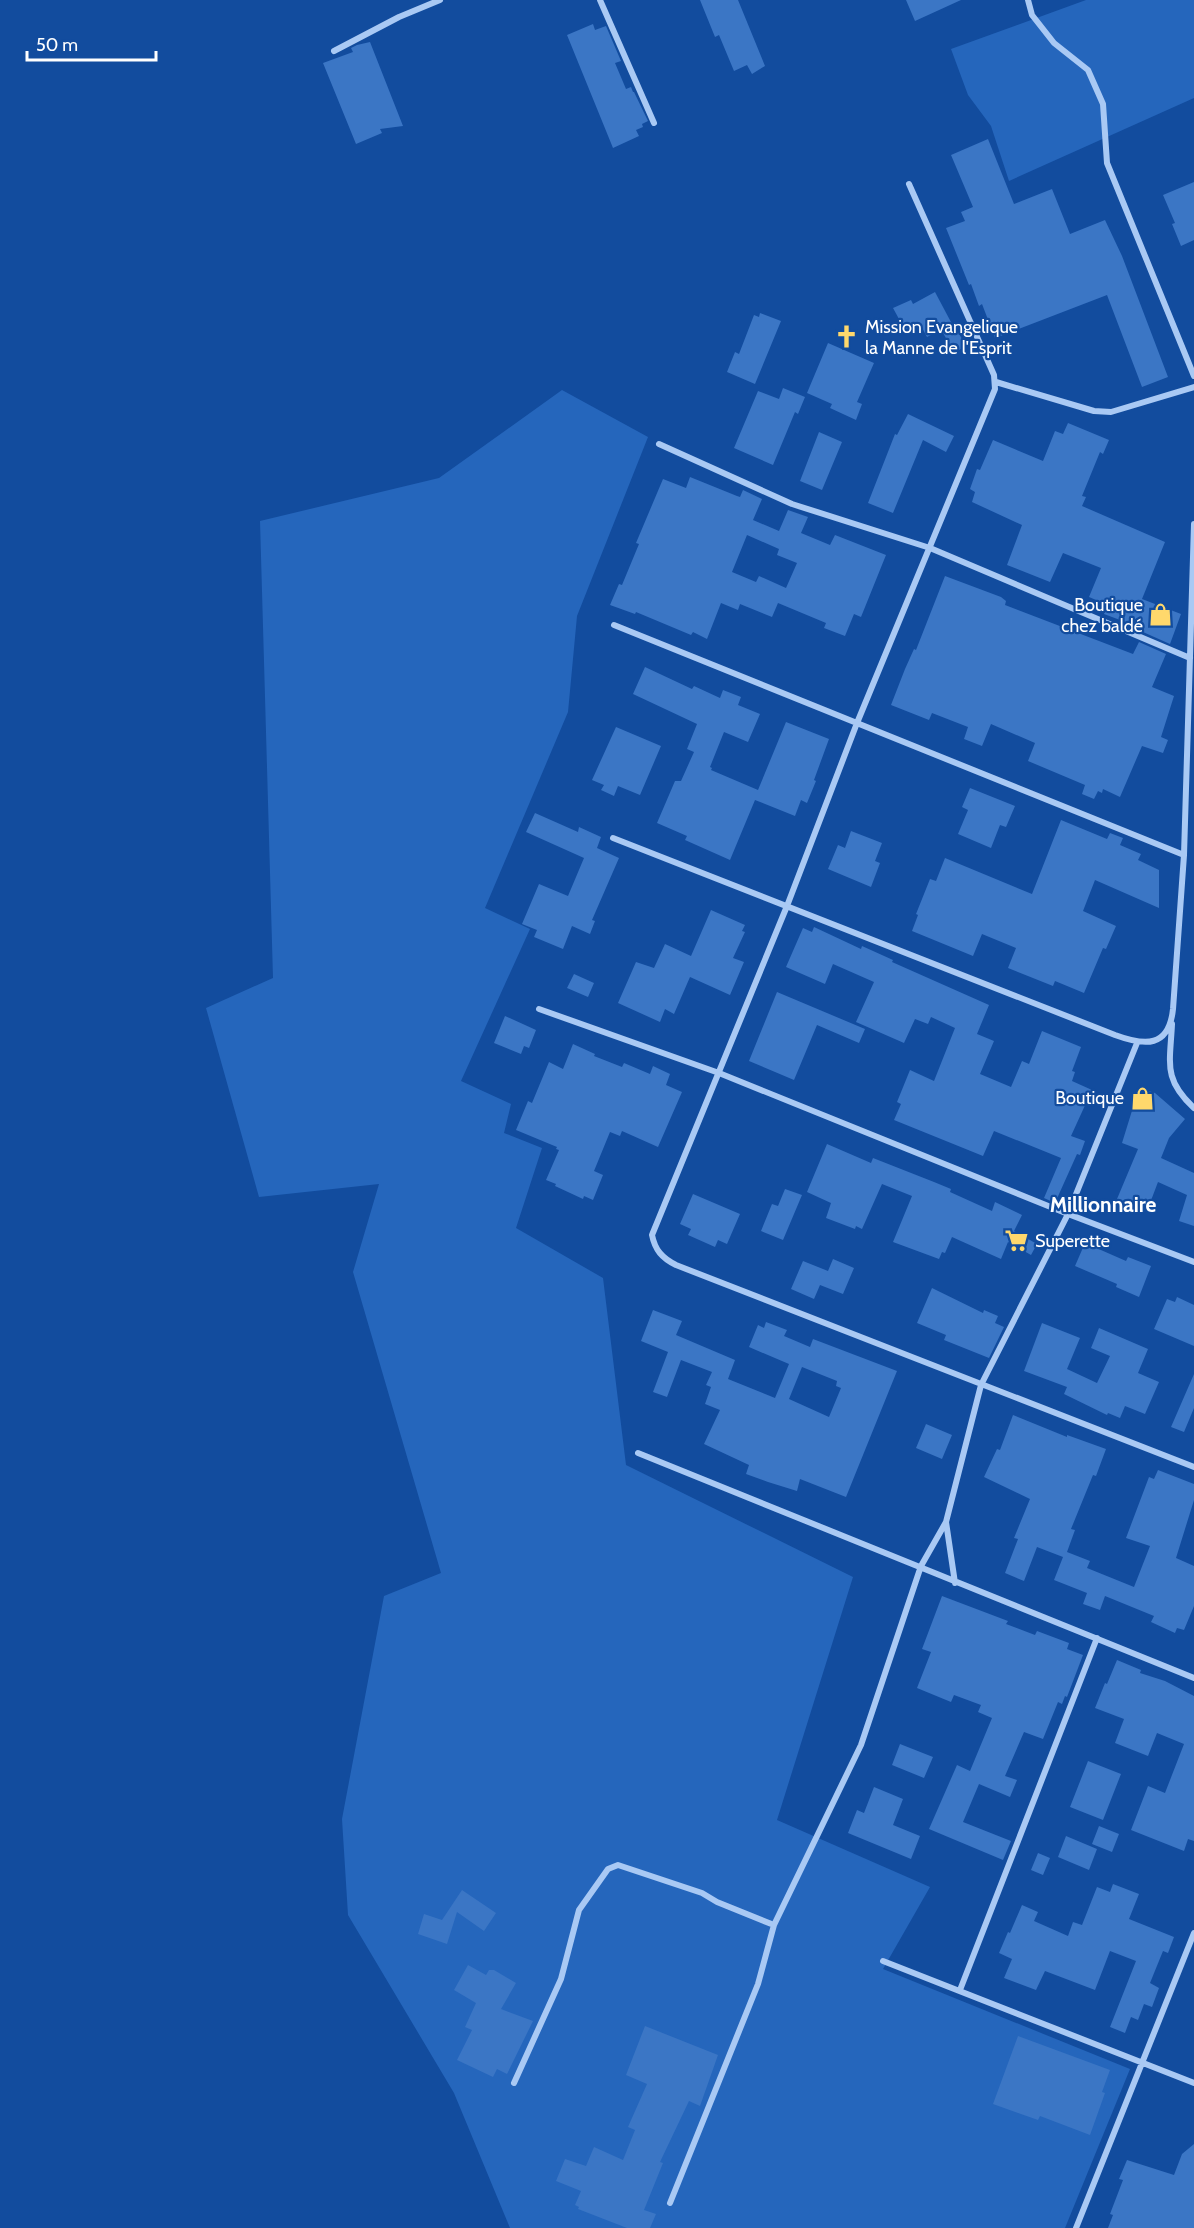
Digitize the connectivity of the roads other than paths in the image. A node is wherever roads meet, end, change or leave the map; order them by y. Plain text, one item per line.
1 (440, 0) edge
2 (600, 0) edge
3 (1028, 0) edge
4 (334, 51) dead end
5 (654, 123) dead end
6 (909, 184) dead end
7 (1194, 376) edge
8 (996, 382) junction
9 (1194, 387) edge
10 (659, 444) dead end
11 (1194, 524) edge
12 (930, 548) junction
13 (614, 625) dead end
14 (1190, 658) junction
15 (857, 723) junction
16 (613, 838) dead end
17 (1184, 855) junction
18 (787, 906) junction
19 (539, 1009) dead end
20 (1172, 1023) junction
21 (1137, 1043) junction
22 (719, 1073) junction
23 (1194, 1108) edge
24 (1068, 1214) junction
25 (1194, 1262) edge
26 (981, 1385) junction
27 (638, 1453) dead end
28 (1194, 1467) edge
29 (946, 1522) junction
30 (921, 1566) junction
31 (956, 1583) junction
32 (1097, 1638) junction
33 (1194, 1678) edge
34 (774, 1925) junction
35 (1194, 1933) edge
36 (883, 1961) dead end
37 (960, 1990) junction
38 (1142, 2062) junction
39 (1194, 2083) edge
40 (514, 2084) dead end
41 (670, 2204) dead end
42 (1076, 2228) edge

1 - 4 street
2 - 5 street
3 - 7 street
6 - 8 street
8 - 9 street
8 - 12 street
10 - 12 street
11 - 14 street
12 - 14 street
12 - 15 street
13 - 15 street
14 - 17 street
15 - 17 street
15 - 18 street
16 - 18 street
17 - 20 street
18 - 21 street
18 - 22 street
19 - 22 street
20 - 21 street
20 - 23 street
21 - 24 street
22 - 24 street
22 - 26 street
24 - 25 street
24 - 26 street
26 - 28 street
26 - 29 street
27 - 30 street
29 - 30 street
29 - 31 street
30 - 31 street
30 - 34 street
31 - 32 street
32 - 33 street
32 - 37 street
34 - 40 street
34 - 41 street
35 - 38 street
36 - 37 street
37 - 38 street
38 - 39 street
38 - 42 street

